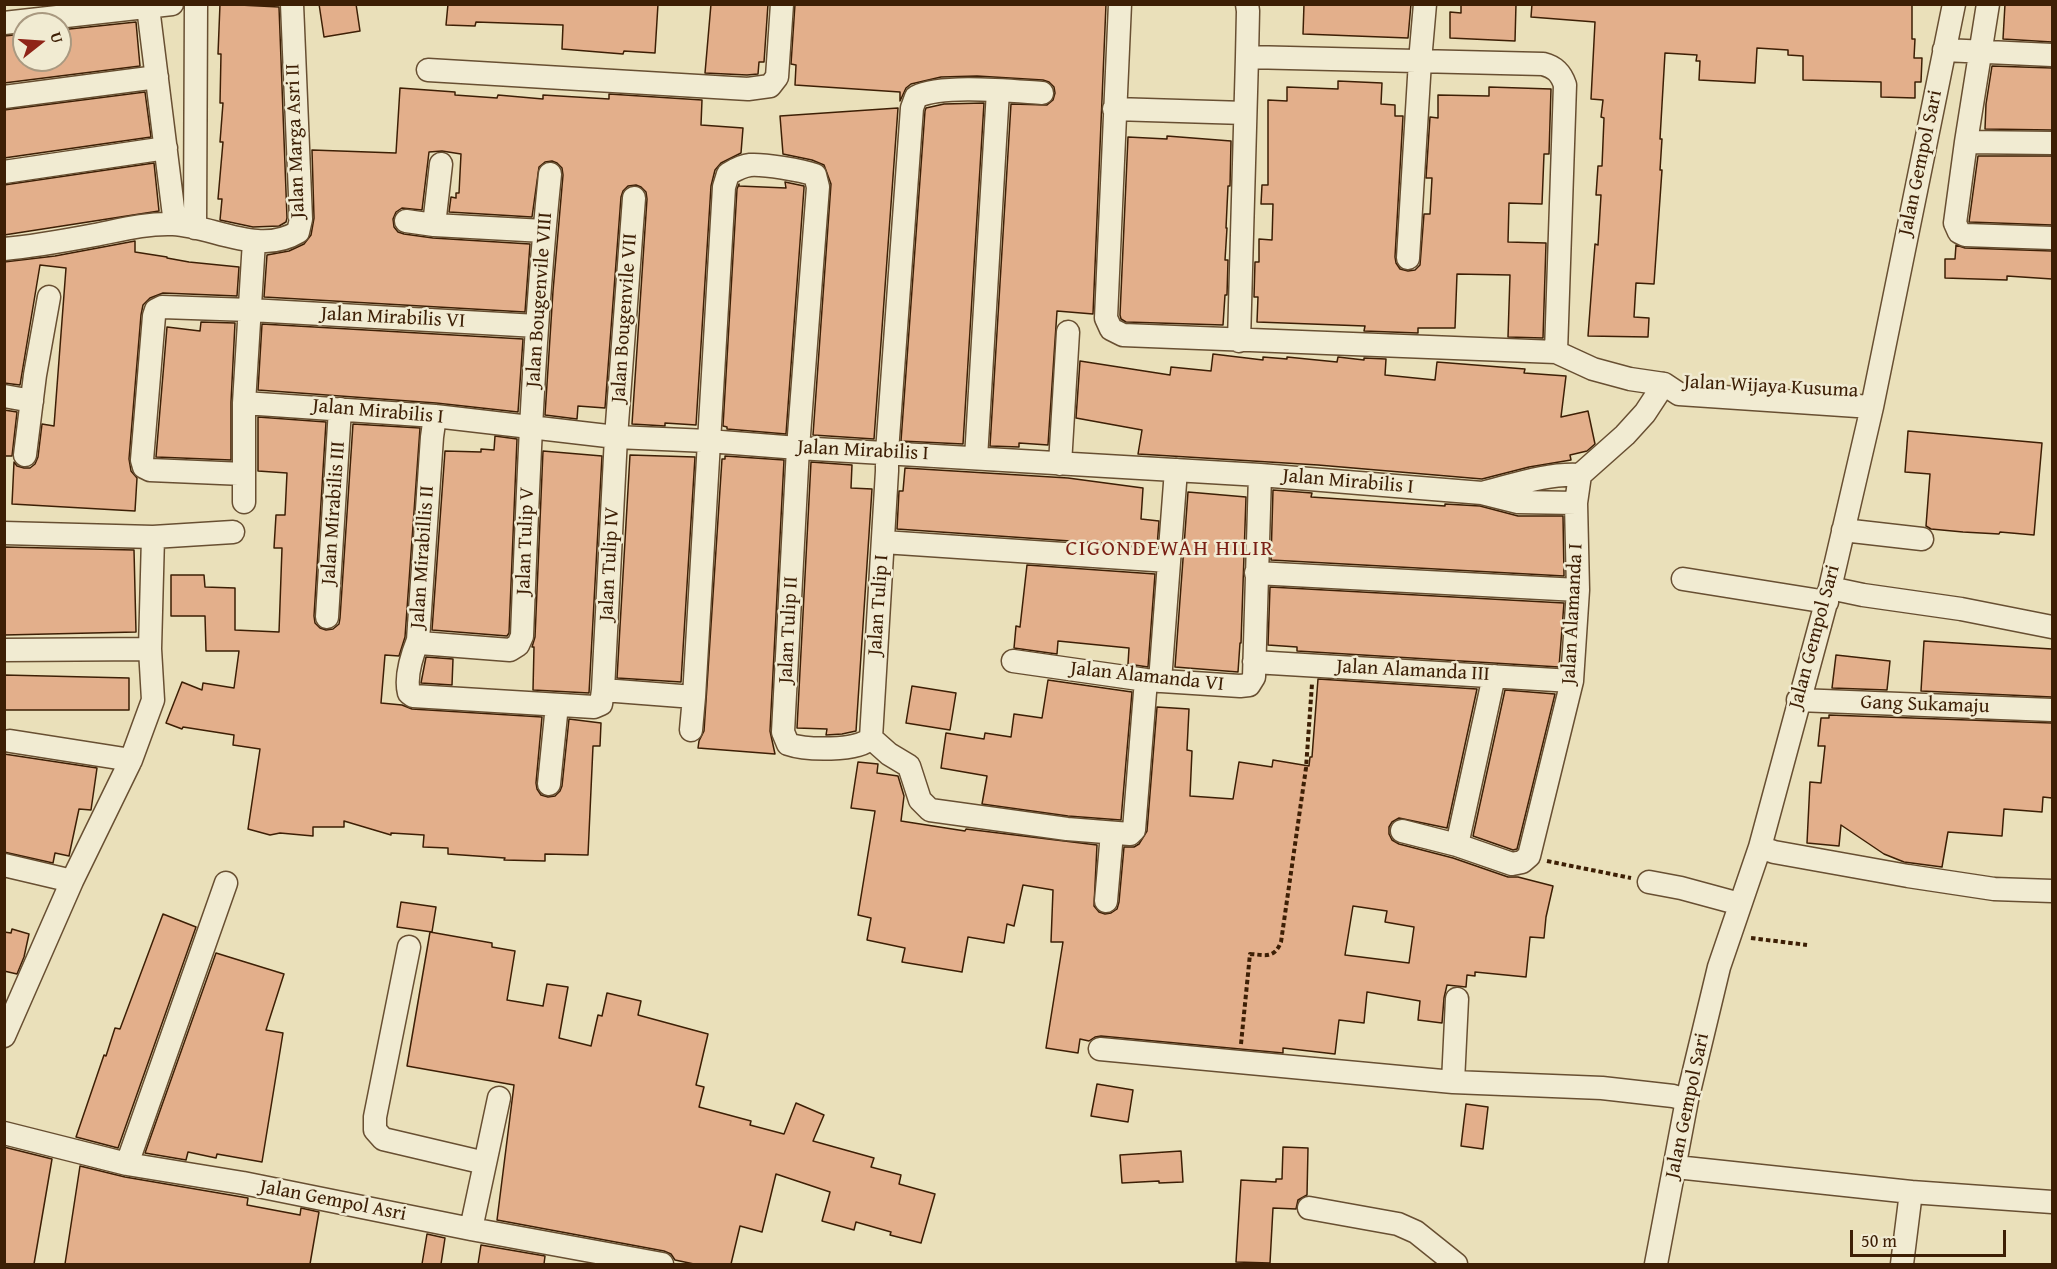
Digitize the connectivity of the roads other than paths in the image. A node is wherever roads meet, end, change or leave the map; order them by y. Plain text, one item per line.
1 (172, 4) edge
2 (196, 4) edge
3 (291, 4) edge
4 (782, 4) edge
5 (1120, 4) edge
6 (1246, 4) edge
7 (1425, 4) edge
8 (1954, 4) edge
9 (1988, 4) edge
10 (148, 7) junction
11 (4, 23) edge
12 (1963, 51) junction
13 (2052, 55) edge
14 (1247, 57) junction
15 (1420, 61) junction
16 (428, 70) dead end
17 (157, 77) junction
18 (998, 91) junction
19 (1042, 93) dead end
20 (4, 97) edge
21 (1114, 109) junction
22 (1245, 113) junction
23 (1966, 142) junction
24 (2052, 143) edge
25 (166, 148) junction
26 (441, 164) dead end
27 (4, 172) edge
28 (550, 174) dead end
29 (634, 198) dead end
30 (406, 221) dead end
31 (434, 225) junction
32 (185, 226) junction
33 (544, 231) junction
34 (2052, 238) edge
35 (254, 242) junction
36 (4, 249) edge
37 (1408, 258) dead end
38 (49, 297) dead end
39 (250, 310) junction
40 (537, 326) junction
41 (1068, 332) dead end
42 (1239, 341) junction
43 (1556, 352) junction
44 (1664, 384) junction
45 (4, 396) edge
46 (1873, 399) junction
47 (32, 401) junction
48 (244, 403) junction
49 (340, 409) junction
50 (435, 417) junction
51 (530, 427) junction
52 (616, 438) junction
53 (708, 441) junction
54 (798, 448) junction
55 (886, 452) junction
56 (25, 455) dead end
57 (976, 458) junction
58 (1060, 464) junction
59 (1176, 470) junction
60 (244, 474) junction
61 (1260, 475) junction
62 (1580, 475) junction
63 (1482, 493) junction
64 (244, 502) dead end
65 (1576, 503) junction
66 (1843, 530) junction
67 (233, 532) dead end
68 (4, 533) edge
69 (153, 537) junction
70 (1922, 539) dead end
71 (883, 542) junction
72 (1169, 561) junction
73 (1256, 573) junction
74 (1683, 579) dead end
75 (1578, 590) junction
76 (1828, 595) junction
77 (327, 617) dead end
78 (2052, 627) edge
79 (418, 640) junction
80 (150, 649) junction
81 (4, 650) edge
82 (510, 650) joint
83 (1013, 662) dead end
84 (1254, 662) junction
85 (1494, 676) junction
86 (1153, 681) junction
87 (1572, 681) junction
88 (603, 690) junction
89 (694, 697) junction
90 (1798, 700) junction
91 (557, 705) junction
92 (2052, 710) edge
93 (691, 730) dead end
94 (10, 741) dead end
95 (863, 743) junction
96 (130, 760) junction
97 (549, 784) dead end
98 (1402, 831) dead end
99 (1112, 833) junction
100 (1457, 845) junction
101 (1760, 847) junction
102 (4, 865) edge
103 (72, 881) junction
104 (1649, 882) road end
105 (226, 884) dead end
106 (2052, 891) edge
107 (1106, 901) dead end
108 (1740, 904) junction
109 (410, 947) dead end
110 (1457, 999) dead end
111 (4, 1036) edge
112 (1100, 1049) dead end
113 (1453, 1082) junction
114 (499, 1098) dead end
115 (1687, 1100) junction
116 (4, 1133) edge
117 (485, 1162) junction
118 (127, 1164) junction
119 (1676, 1167) junction
120 (1911, 1192) junction
121 (2052, 1202) edge
122 (1310, 1208) dead end
123 (471, 1229) junction
124 (662, 1264) edge
125 (1456, 1264) edge
126 (1656, 1264) edge
127 (1902, 1264) edge

1 - 10 street
2 - 32 street
3 - 35 street, Jalan Marga Asri II
4 - 16 street
5 - 21 street
6 - 14 street
7 - 15 street
8 - 12 street, Jalan Gempol Sari
9 - 12 street
10 - 11 street
10 - 17 street
12 - 13 street
12 - 23 street
12 - 46 street, Jalan Gempol Sari
14 - 15 street
14 - 22 street
15 - 37 street
15 - 43 street
17 - 20 street
17 - 25 street
18 - 19 street, Jalan Tulip I
18 - 55 street, Jalan Tulip I
18 - 57 street
21 - 22 street
21 - 42 street
22 - 42 street
23 - 24 street
23 - 34 street
25 - 27 street
25 - 32 street
26 - 31 street
28 - 33 street, Jalan Bougenvile VIII
29 - 52 street, Jalan Bougenvile VII
30 - 31 street
31 - 33 street
32 - 35 street
32 - 36 street
33 - 40 street, Jalan Bougenvile VIII
35 - 39 street
38 - 47 street
39 - 40 street, Jalan Mirabilis VI
39 - 48 street
39 - 60 street, Jalan Mirabilis VI
40 - 51 street, Jalan Bougenvile VIII
41 - 58 street
42 - 43 street
43 - 44 street, Jalan Wijaya Kusuma
44 - 46 street, Jalan Wijaya Kusuma
44 - 62 street
45 - 47 street
46 - 66 street, Jalan Gempol Sari
47 - 56 street
48 - 49 street, Jalan Mirabilis I
48 - 60 street
49 - 50 street, Jalan Mirabilis I
49 - 77 street, Jalan Mirabilis III
50 - 51 street, Jalan Mirabilis I
50 - 79 street, Jalan Mirabillis II
51 - 52 street, Jalan Mirabilis I
51 - 82 street, Jalan Tulip V
52 - 53 street, Jalan Mirabilis I
52 - 88 street, Jalan Tulip IV
53 - 54 street, Jalan Mirabilis I
53 - 54 street, Jalan Tulip II
53 - 89 street
54 - 55 street, Jalan Mirabilis I
54 - 95 street, Jalan Tulip II
55 - 57 street, Jalan Mirabilis I
55 - 71 street, Jalan Tulip I
57 - 58 street, Jalan Mirabilis I
58 - 59 street, Jalan Mirabilis I
59 - 61 street, Jalan Mirabilis I
59 - 72 street
60 - 64 street
61 - 63 street, Jalan Mirabilis I
61 - 73 street, Jalan Alamanda VI
62 - 63 street, Jalan Mirabilis I
62 - 65 street, Jalan Alamanda I
63 - 65 street, Jalan Mirabilis I
65 - 75 street, Jalan Alamanda I
66 - 70 street
66 - 76 street, Jalan Gempol Sari
67 - 69 street
68 - 69 street
69 - 80 street
71 - 72 street
71 - 95 street, Jalan Tulip I
72 - 86 street
73 - 75 street
73 - 84 street, Jalan Alamanda VI
74 - 76 street
75 - 87 street, Jalan Alamanda I
76 - 78 street
76 - 90 street, Jalan Gempol Sari
79 - 82 street, Jalan Mirabillis II
79 - 91 street
80 - 81 street
80 - 96 street
83 - 86 street, Jalan Alamanda VI
84 - 85 street, Jalan Alamanda III
84 - 86 street, Jalan Alamanda VI
85 - 87 street, Jalan Alamanda III
85 - 100 street
86 - 99 street
87 - 100 street, Jalan Alamanda I
88 - 89 street
88 - 91 street
89 - 93 street
90 - 92 street, Gang Sukamaju
90 - 101 street, Jalan Gempol Sari
91 - 97 street
94 - 96 street
95 - 99 street
96 - 103 street
98 - 100 street
99 - 107 street
101 - 106 street
101 - 108 street, Jalan Gempol Sari
102 - 103 street
103 - 111 street
104 - 108 street
105 - 118 street
108 - 115 street, Jalan Gempol Sari
109 - 117 street
110 - 113 street
112 - 113 street
113 - 115 street
114 - 117 street
115 - 119 street, Jalan Gempol Sari
116 - 118 street, Jalan Gempol Asri
117 - 123 street
118 - 123 street, Jalan Gempol Asri
119 - 120 street
119 - 126 street, Jalan Gempol Sari
120 - 121 street
120 - 127 street
122 - 125 street
123 - 124 street, Jalan Gempol Asri

